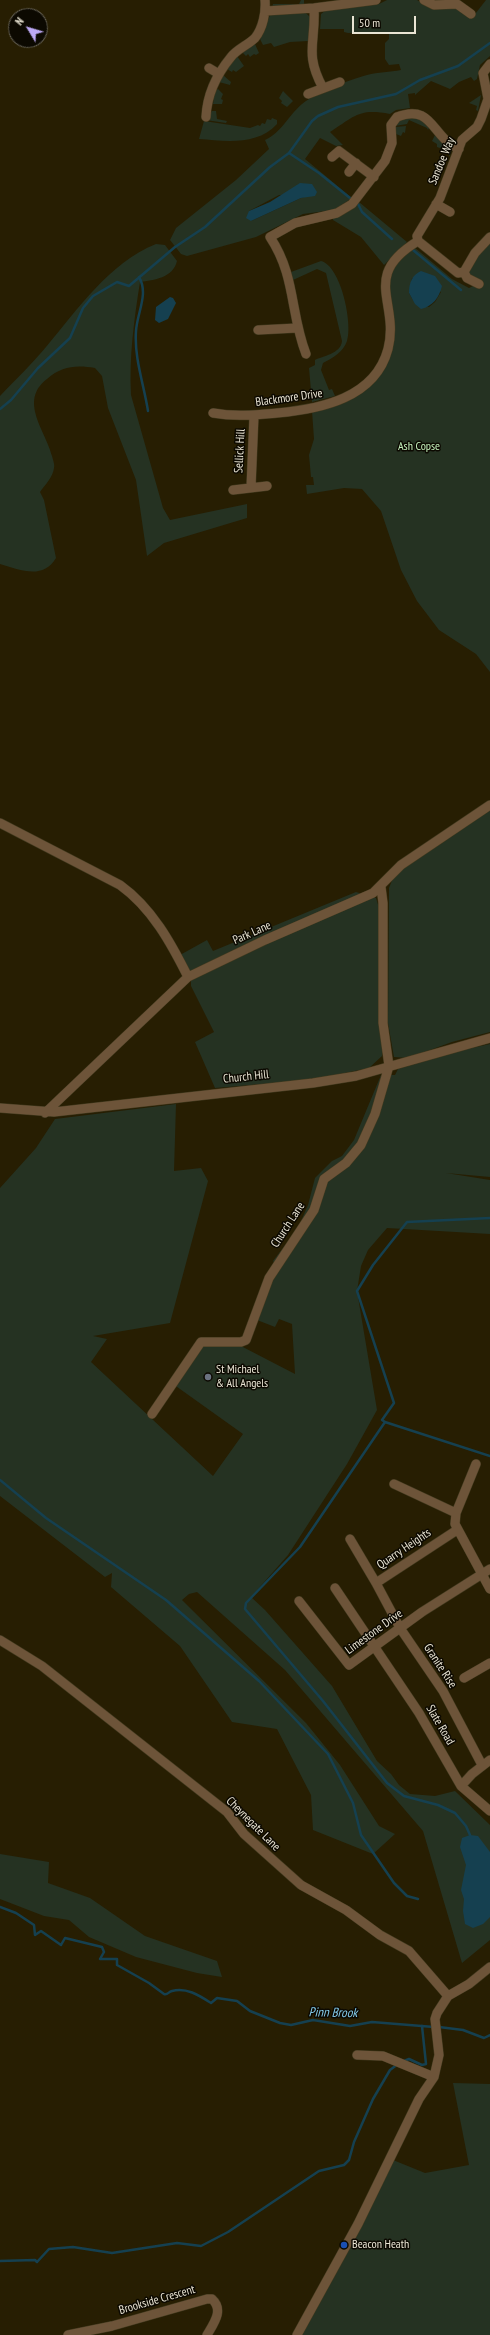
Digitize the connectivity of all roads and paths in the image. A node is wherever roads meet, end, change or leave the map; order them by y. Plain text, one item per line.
1 (265, 0) edge
2 (376, 0) edge
3 (424, 0) edge
4 (439, 2) edge
5 (314, 8) junction
6 (266, 11) junction
7 (471, 14) dead end
8 (490, 64) edge
9 (209, 68) dead end
10 (219, 74) junction
11 (340, 82) dead end
12 (323, 88) junction
13 (308, 94) dead end
14 (206, 117) dead end
15 (459, 149) junction
16 (332, 157) dead end
17 (356, 163) junction
18 (349, 172) dead end
19 (374, 177) junction
20 (436, 204) junction
21 (450, 212) dead end
22 (490, 237) edge
23 (418, 241) junction
24 (464, 272) junction
25 (478, 284) dead end
26 (297, 328) junction
27 (258, 330) dead end
28 (306, 354) dead end
29 (213, 413) dead end
30 (254, 416) junction
31 (267, 486) dead end
32 (251, 487) junction
33 (233, 490) dead end
34 (490, 805) edge
35 (0, 823) edge
36 (380, 887) junction
37 (188, 977) junction
38 (490, 1038) edge
39 (389, 1066) junction
40 (0, 1108) edge
41 (45, 1113) junction
42 (152, 1414) dead end
43 (476, 1464) dead end
44 (394, 1484) dead end
45 (456, 1513) junction
46 (457, 1530) junction
47 (350, 1539) dead end
48 (490, 1569) edge
49 (482, 1574) junction
50 (376, 1583) junction
51 (334, 1588) dead end
52 (490, 1589) edge
53 (299, 1601) dead end
54 (400, 1628) junction
55 (0, 1640) edge
56 (375, 1646) junction
57 (490, 1663) edge
58 (464, 1678) dead end
59 (490, 1760) edge
60 (482, 1765) junction
61 (462, 1786) junction
62 (490, 1811) edge
63 (490, 1967) edge
64 (448, 1996) junction
65 (357, 2055) dead end
66 (434, 2077) junction
67 (68, 2335) edge
68 (207, 2335) edge
69 (297, 2335) edge

1 - 6 street
2 - 5 street
3 - 4 street
4 - 7 street
5 - 6 street
5 - 12 street
6 - 10 street
8 - 15 street, Sandoe Way
9 - 10 street
10 - 14 street
11 - 12 street
12 - 13 street
15 - 19 street
15 - 20 street, Sandoe Way
16 - 17 street
17 - 18 street
17 - 19 street
19 - 26 street
20 - 21 street, Sandoe Way
20 - 23 street, Sandoe Way
22 - 24 street
23 - 24 street
23 - 30 street, Blackmore Drive
24 - 25 street
26 - 27 street
26 - 28 street
29 - 30 street, Blackmore Drive
30 - 32 street, Sellick Hill
31 - 32 street, Sellick Hill
32 - 33 street, Sellick Hill
34 - 36 street, Park Lane
35 - 37 street
36 - 37 street, Park Lane
36 - 39 street, Church Lane
37 - 41 street, Park Lane
38 - 39 street, Church Hill
39 - 41 street, Church Hill
39 - 42 street, Church Lane
40 - 41 street, Church Hill
43 - 45 street
44 - 45 street
45 - 46 street
46 - 49 street
46 - 50 street, Quarry Heights
47 - 50 street, Quarry Heights
48 - 49 street, Limestone Drive
49 - 52 street
49 - 54 street, Limestone Drive
50 - 54 street, Granite Rise
51 - 56 street, Slate Road
53 - 56 street, Limestone Drive
54 - 56 street, Limestone Drive
54 - 60 street, Granite Rise
55 - 64 street, Cheynegate Lane
56 - 61 street, Slate Road
57 - 58 street
59 - 60 street
60 - 61 street
61 - 62 street, Slate Road
63 - 64 street
64 - 66 street
65 - 66 street
66 - 69 street
67 - 68 street, Brookside Crescent

